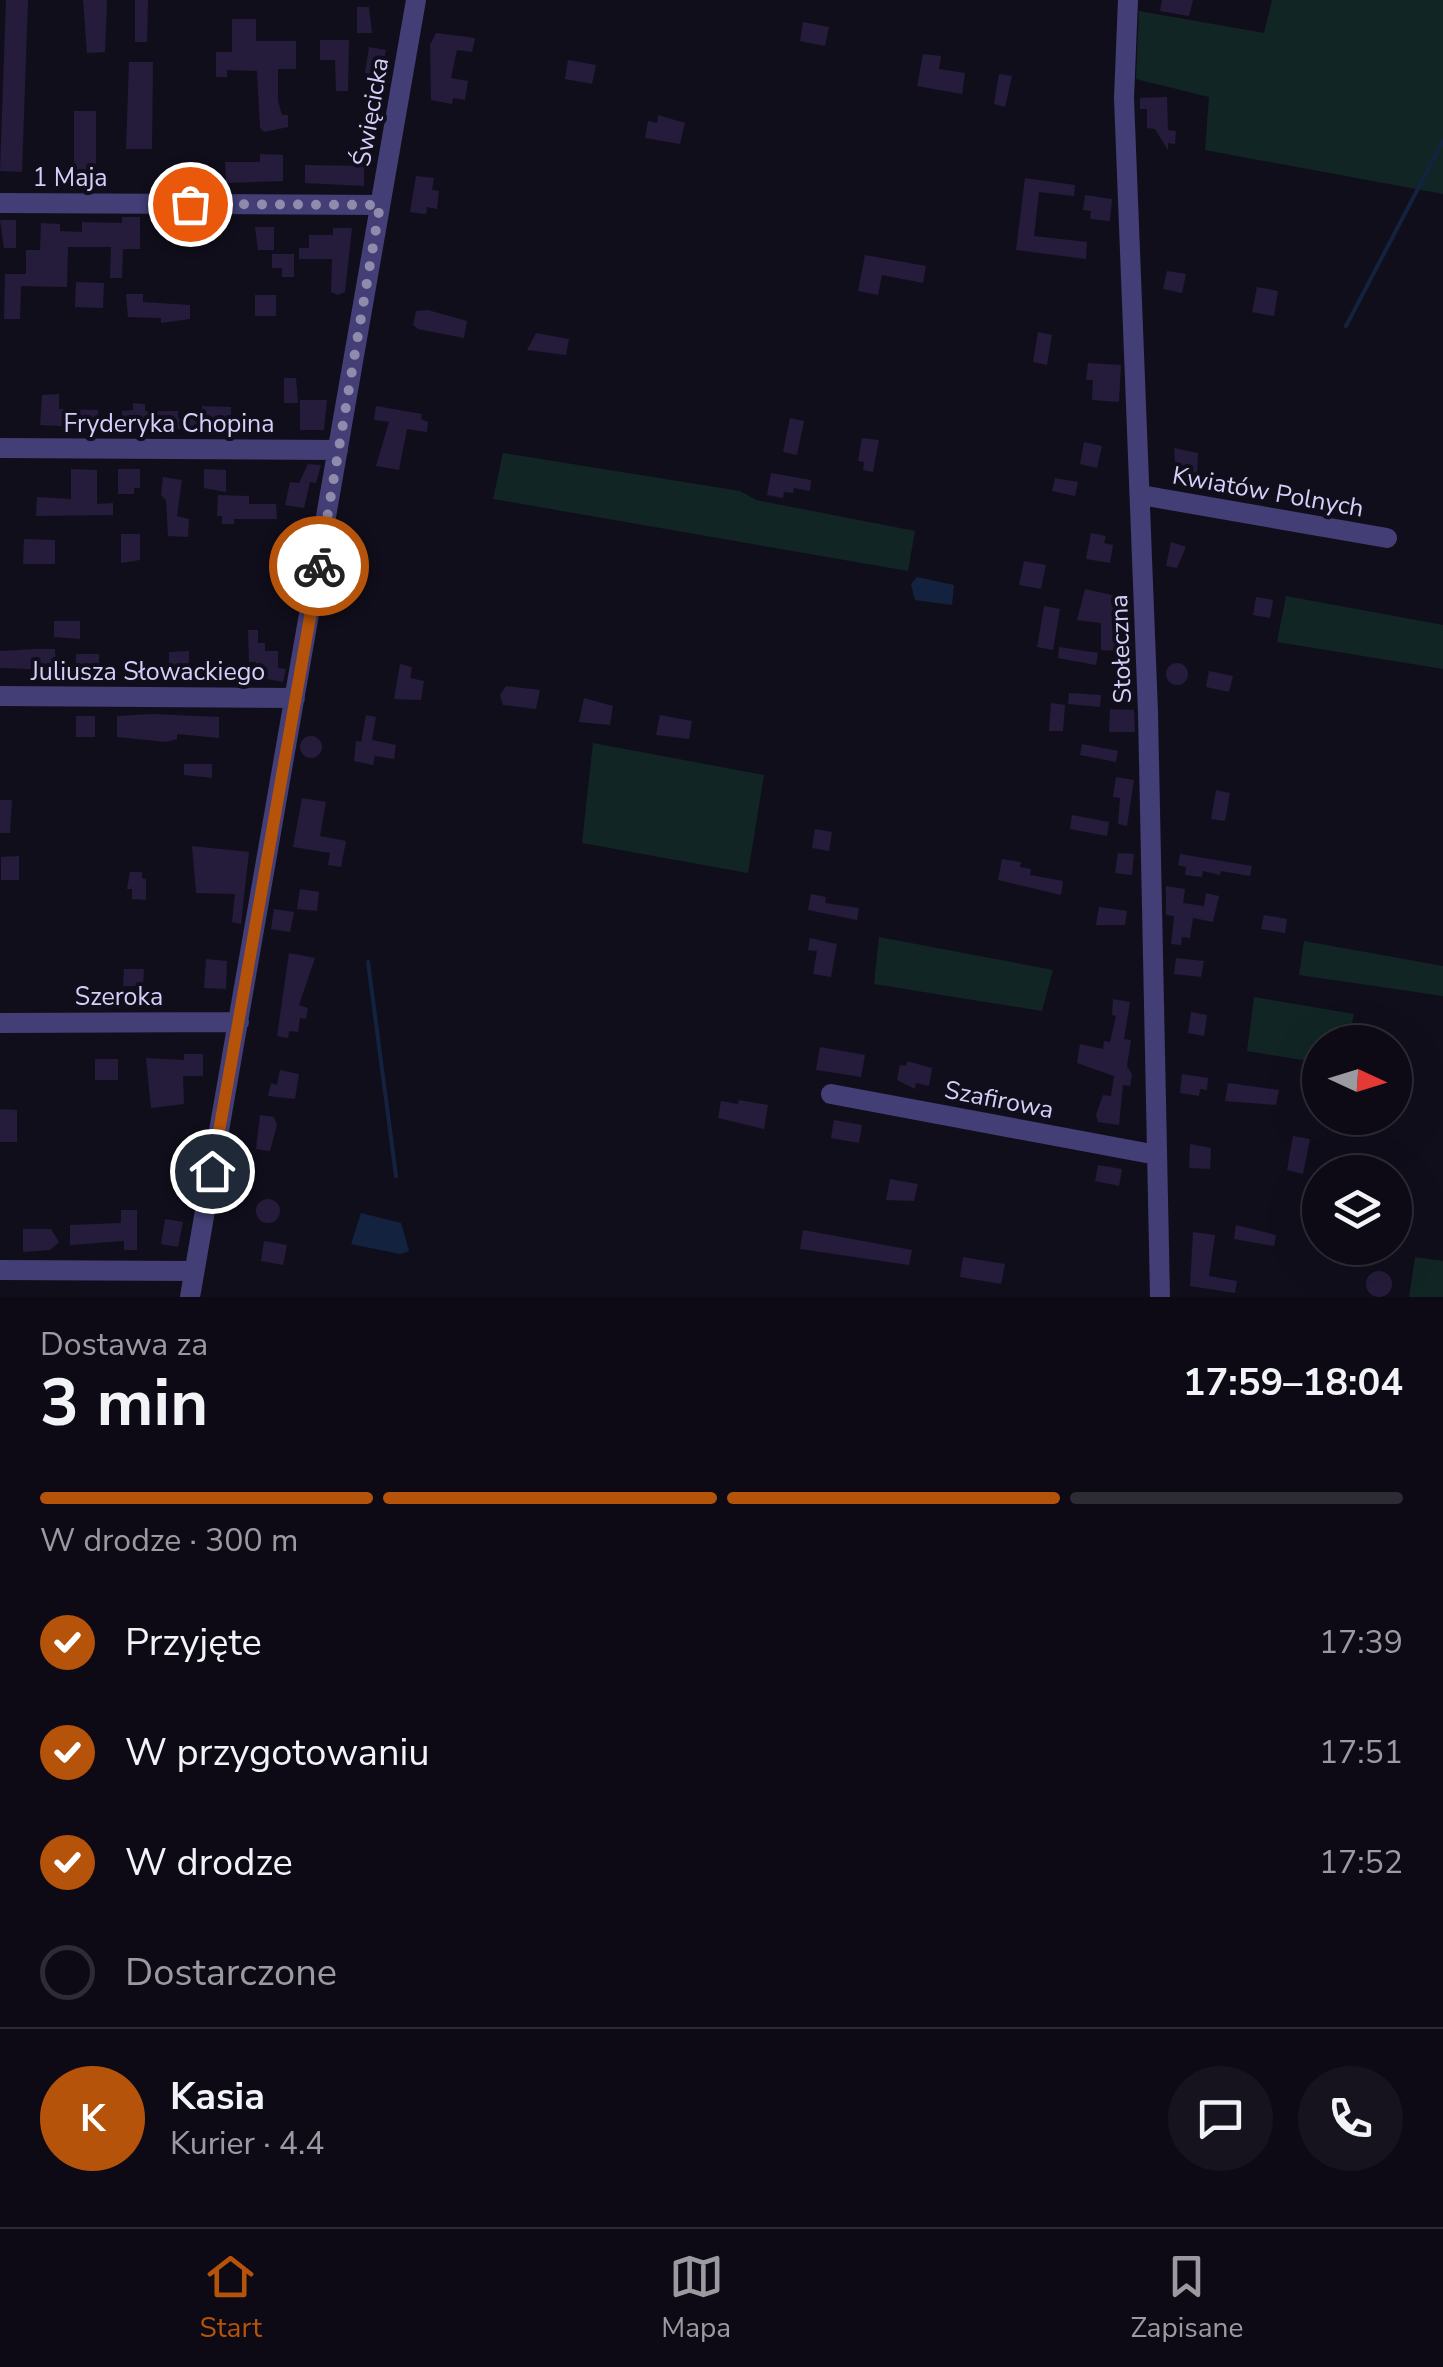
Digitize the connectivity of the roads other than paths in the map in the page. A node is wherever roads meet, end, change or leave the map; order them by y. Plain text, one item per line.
1 (416, 0) edge
2 (1128, 0) edge
3 (0, 203) edge
4 (380, 205) junction
5 (0, 448) edge
6 (338, 450) junction
7 (1141, 495) junction
8 (1386, 538) dead end
9 (0, 696) edge
10 (295, 698) junction
11 (238, 1022) junction
12 (0, 1023) edge
13 (831, 1094) dead end
14 (1157, 1155) junction
15 (0, 1270) edge
16 (194, 1271) junction
17 (190, 1297) edge
18 (1160, 1297) edge

1 - 4 street, Święcicka
2 - 7 street, Stołeczna
3 - 4 street, 1 Maja
4 - 6 street, Święcicka
5 - 6 street, Fryderyka Chopina
6 - 10 street, Święcicka
7 - 8 street, Kwiatów Polnych
7 - 14 street, Stołeczna
9 - 10 street, Juliusza Słowackiego
10 - 11 street, Święcicka
11 - 12 street, Szeroka
11 - 16 street, Święcicka
13 - 14 street, Szafirowa
14 - 18 street, Stołeczna
15 - 16 street
16 - 17 street, Święcicka

